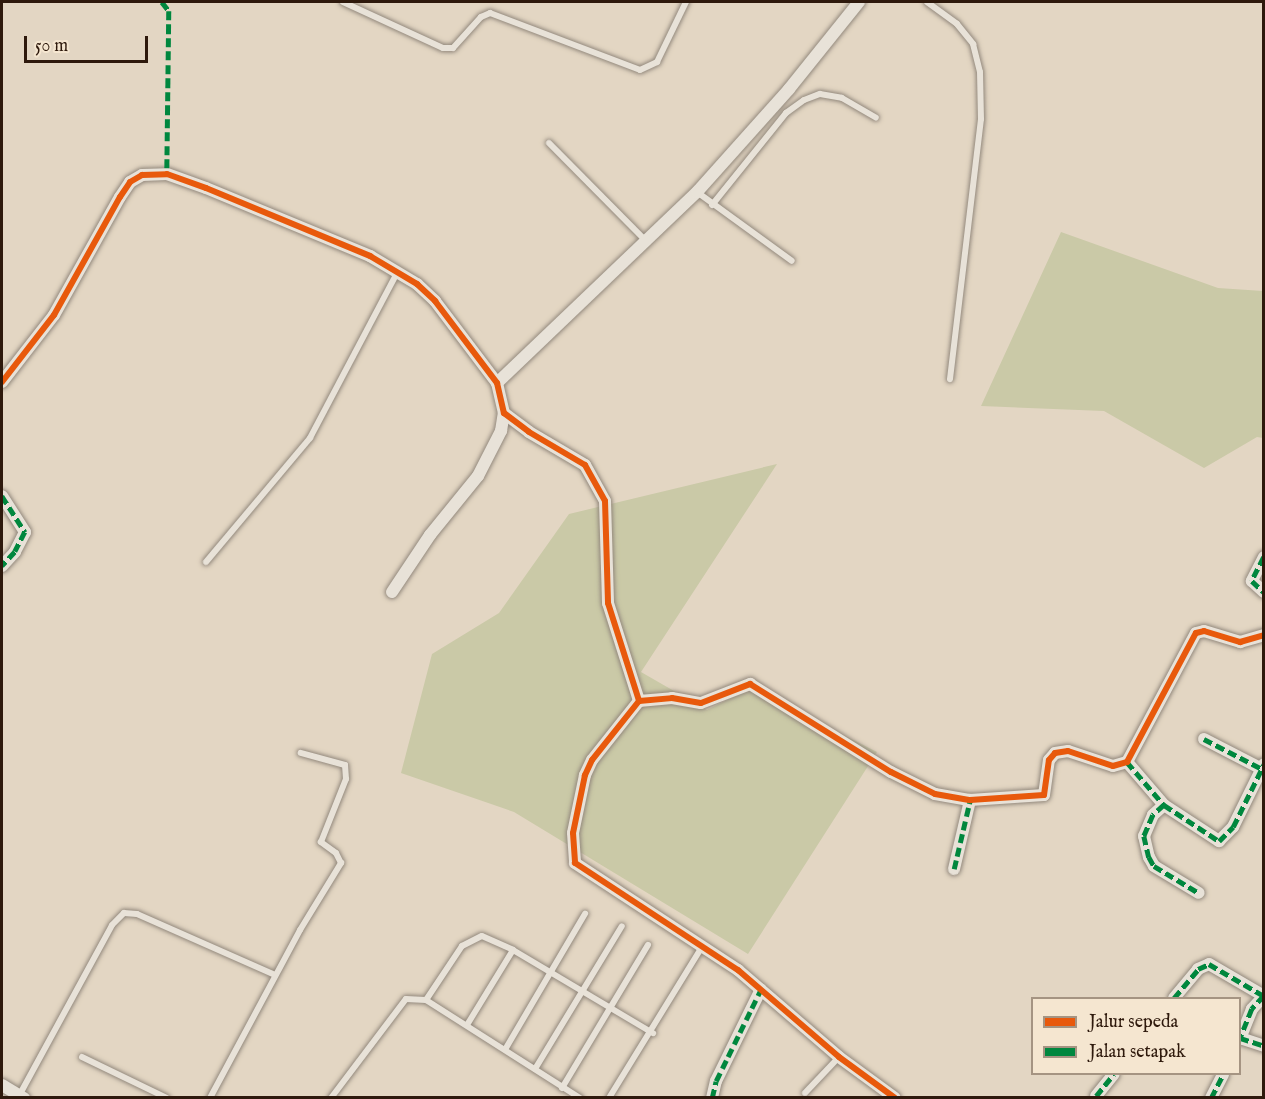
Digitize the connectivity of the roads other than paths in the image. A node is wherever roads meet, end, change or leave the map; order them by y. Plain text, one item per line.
1 (343, 2) edge
2 (686, 2) edge
3 (859, 2) edge
4 (927, 2) edge
5 (876, 118) dead end
6 (549, 143) dead end
7 (697, 192) junction
8 (712, 205) junction
9 (647, 242) junction
10 (792, 261) dead end
11 (397, 273) junction
12 (6, 365) edge
13 (951, 379) dead end
14 (2, 382) edge
15 (497, 383) junction
16 (504, 413) junction
17 (2, 496) edge
18 (1263, 557) edge
19 (206, 562) dead end
20 (2, 566) edge
21 (392, 592) dead end
22 (1263, 592) edge
23 (1263, 635) edge
24 (639, 701) junction
25 (1204, 739) dead end
26 (301, 753) dead end
27 (1127, 762) junction
28 (1263, 767) edge
29 (970, 800) junction
30 (1164, 805) junction
31 (954, 869) dead end
32 (1199, 893) dead end
33 (585, 914) dead end
34 (622, 926) dead end
35 (648, 945) dead end
36 (702, 947) junction
37 (513, 950) junction
38 (550, 971) junction
39 (275, 975) junction
40 (761, 989) junction
41 (582, 990) junction
42 (1176, 997) edge
43 (426, 1000) junction
44 (613, 1007) junction
45 (467, 1025) junction
46 (653, 1033) junction
47 (1241, 1036) edge
48 (1241, 1039) edge
49 (1263, 1046) edge
50 (506, 1047) junction
51 (82, 1057) dead end
52 (839, 1057) junction
53 (535, 1069) junction
54 (1113, 1075) edge
55 (1222, 1075) edge
56 (2, 1084) edge
57 (562, 1088) junction
58 (805, 1093) dead end
59 (22, 1096) edge
60 (1096, 1096) edge
61 (168, 1098) edge
62 (210, 1098) edge
63 (331, 1098) edge
64 (580, 1098) edge
65 (609, 1098) edge
66 (712, 1098) edge
67 (895, 1098) edge
68 (1211, 1098) edge

1 - 2 lane
3 - 7 street
4 - 13 lane
5 - 8 lane
6 - 9 lane
7 - 8 lane
7 - 9 street
8 - 10 lane
9 - 15 street
11 - 12 street
11 - 15 street
11 - 19 lane
12 - 14 street
15 - 16 street
16 - 21 street
16 - 24 street
17 - 20 street
18 - 22 street
23 - 27 street
24 - 29 street
24 - 36 street
25 - 28 street
26 - 39 lane
27 - 29 street
27 - 30 street
28 - 30 street
29 - 31 street
30 - 32 street
33 - 38 lane
34 - 41 lane
35 - 44 lane
36 - 40 street
36 - 46 lane
37 - 38 lane
37 - 43 lane
37 - 45 lane
38 - 41 lane
38 - 50 lane
39 - 59 lane
39 - 62 lane
40 - 52 street
40 - 66 street
41 - 44 lane
41 - 53 lane
42 - 47 street
43 - 45 lane
43 - 63 lane
44 - 46 lane
44 - 57 lane
45 - 50 lane
46 - 65 lane
48 - 49 street
50 - 53 lane
51 - 61 lane
52 - 58 lane
52 - 67 street
53 - 57 lane
54 - 60 street
55 - 68 street
56 - 59 street
57 - 64 lane

